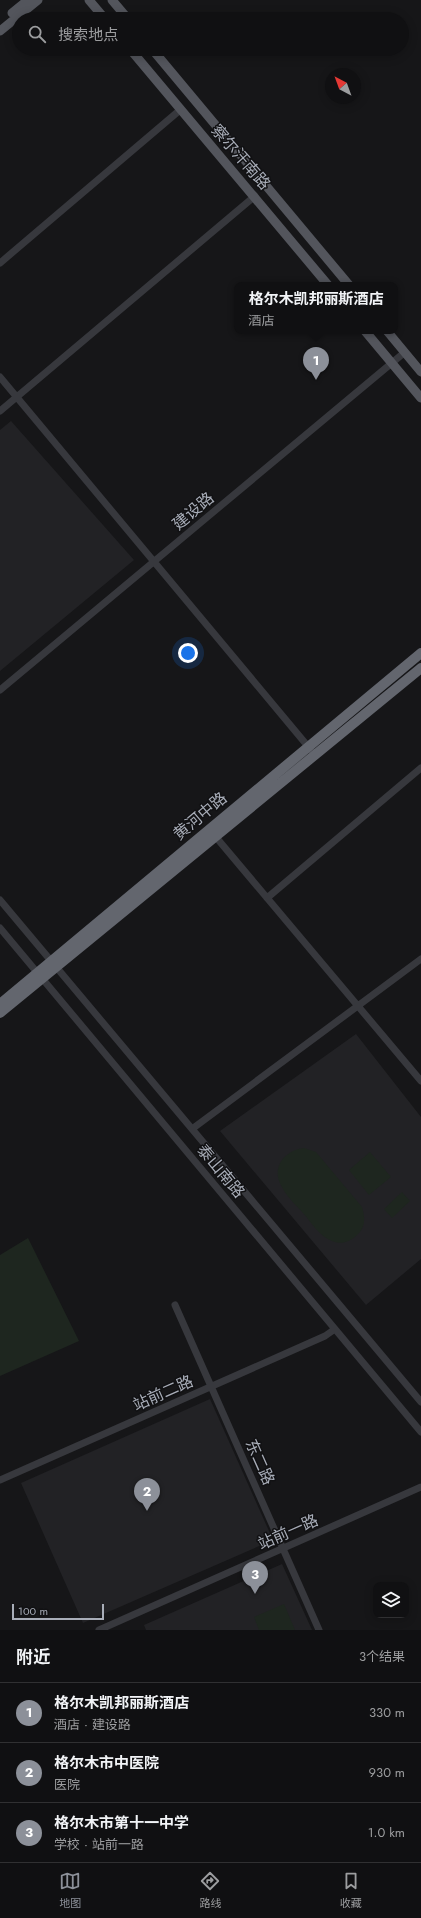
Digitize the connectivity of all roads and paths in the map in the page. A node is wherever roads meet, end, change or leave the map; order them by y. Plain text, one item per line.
1 (28, 0) edge
2 (38, 0) edge
3 (89, 0) edge
4 (112, 0) edge
5 (14, 12) edge
6 (23, 12) edge
7 (99, 12) edge
8 (122, 12) edge
9 (12, 14) edge
10 (12, 21) edge
11 (0, 24) edge
12 (0, 31) edge
13 (136, 56) edge
14 (158, 56) edge
15 (180, 110) junction
16 (255, 196) junction
17 (0, 264) edge
18 (326, 282) edge
19 (346, 282) edge
20 (368, 334) edge
21 (390, 334) edge
22 (405, 352) junction
23 (392, 363) junction
24 (421, 372) edge
25 (0, 377) edge
26 (17, 396) junction
27 (421, 398) edge
28 (0, 410) edge
29 (154, 562) junction
30 (421, 653) edge
31 (421, 668) edge
32 (0, 690) edge
33 (308, 747) junction
34 (315, 755) junction
35 (421, 768) edge
36 (215, 836) junction
37 (267, 898) junction
38 (0, 900) edge
39 (0, 928) edge
40 (421, 959) edge
41 (53, 964) junction
42 (40, 975) junction
43 (0, 1004) edge
44 (358, 1004) junction
45 (0, 1013) edge
46 (421, 1081) edge
47 (192, 1129) junction
48 (175, 1305) dead end
49 (335, 1329) junction
50 (211, 1387) junction
51 (421, 1402) edge
52 (421, 1432) edge
53 (0, 1480) edge
54 (421, 1487) edge
55 (283, 1549) junction
56 (99, 1630) edge
57 (319, 1630) edge

1 - 5 main road
2 - 6 main road
3 - 7 main road
4 - 8 main road
9 - 11 main road
10 - 12 main road
13 - 15 main road, 察尔汗南路
14 - 19 main road, 察尔汗南路
15 - 16 main road, 察尔汗南路
15 - 17 street
16 - 18 main road, 察尔汗南路
16 - 26 street
20 - 23 main road
21 - 22 main road
22 - 23 street, 建设路
22 - 24 main road
23 - 27 main road
23 - 29 street, 建设路
25 - 26 street
26 - 28 street
26 - 29 street
29 - 32 street, 建设路
29 - 33 street
30 - 33 highway, 黄河中路
31 - 34 highway, 黄河中路
33 - 34 street
33 - 41 highway, 黄河中路
34 - 36 highway, 黄河中路
35 - 37 street
36 - 37 street
36 - 41 highway, 黄河中路
37 - 44 street
38 - 41 street, 泰山南路
39 - 42 street, 泰山南路
40 - 44 street
41 - 42 highway, 黄河中路
41 - 47 street, 泰山南路
42 - 43 highway, 黄河中路
42 - 45 highway, 黄河中路
42 - 49 street, 泰山南路
44 - 46 street
44 - 47 street
47 - 51 street, 泰山南路
48 - 50 street, 东二路
49 - 50 street, 站前二路
49 - 52 street, 泰山南路
50 - 53 street, 站前二路
50 - 55 street, 东二路
54 - 55 street, 站前一路
55 - 56 street, 站前一路
55 - 57 street, 东二路

